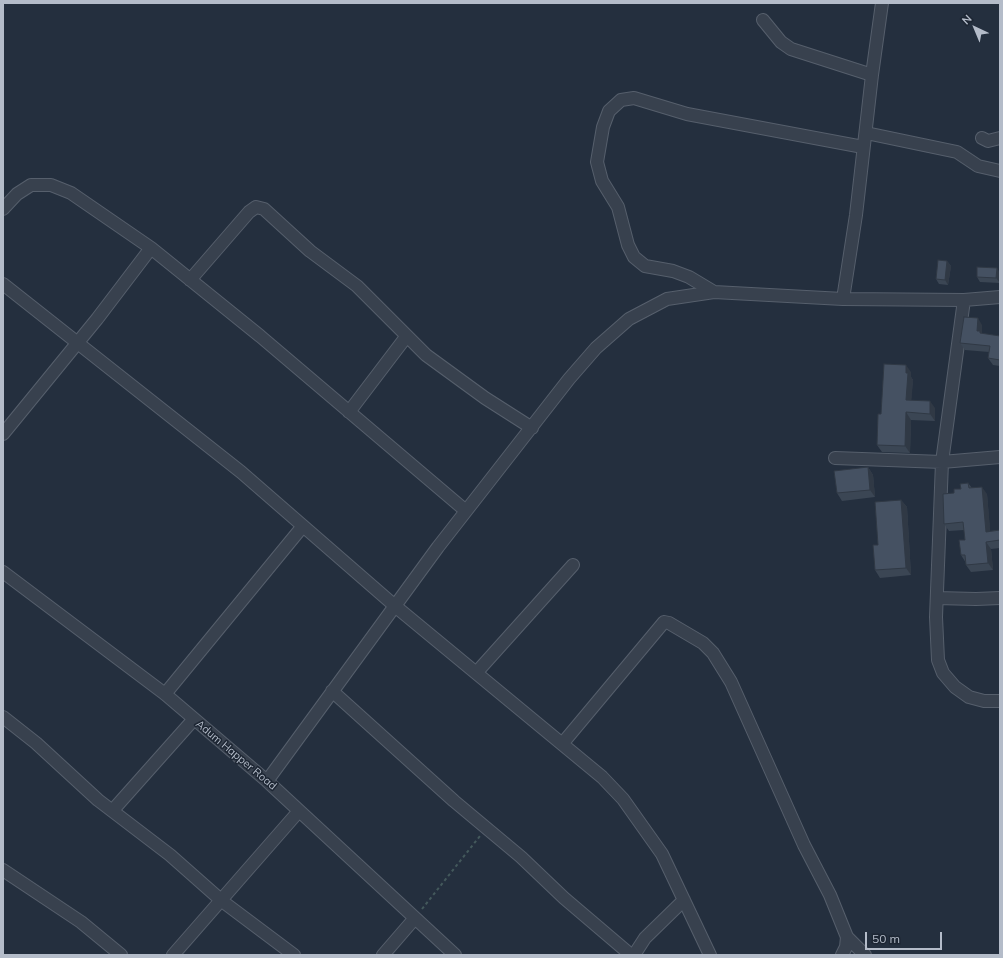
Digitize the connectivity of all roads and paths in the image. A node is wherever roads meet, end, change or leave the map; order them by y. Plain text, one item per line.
1 (882, 3) edge
2 (763, 20) dead end
3 (872, 75) junction
4 (866, 133) junction
5 (982, 138) dead end
6 (1000, 138) edge
7 (863, 147) junction
8 (1000, 171) edge
9 (3, 209) edge
10 (151, 248) junction
11 (190, 280) junction
12 (3, 284) edge
13 (714, 292) junction
14 (1000, 297) edge
15 (844, 298) junction
16 (964, 300) junction
17 (406, 337) junction
18 (78, 342) junction
19 (349, 412) junction
20 (532, 428) junction
21 (4, 430) edge
22 (1000, 457) edge
23 (835, 458) dead end
24 (942, 462) junction
25 (466, 511) junction
26 (302, 526) junction
27 (573, 565) dead end
28 (3, 572) edge
29 (937, 598) junction
30 (1000, 598) edge
31 (395, 606) junction
32 (476, 673) junction
33 (332, 691) junction
34 (165, 694) junction
35 (1000, 701) edge
36 (3, 717) edge
37 (194, 719) junction
38 (562, 744) junction
39 (267, 781) junction
40 (113, 810) junction
41 (299, 811) junction
42 (487, 828) junction
43 (3, 870) edge
44 (684, 900) junction
45 (222, 901) junction
46 (415, 918) junction
47 (847, 937) junction
48 (121, 955) edge
49 (173, 955) edge
50 (294, 955) edge
51 (383, 955) edge
52 (455, 955) edge
53 (631, 955) edge
54 (634, 955) edge
55 (710, 955) edge
56 (842, 955) edge
57 (865, 955) edge

1 - 3 street
2 - 3 street
3 - 4 street
4 - 7 street
4 - 8 street
5 - 6 street
7 - 13 street
7 - 15 street
9 - 10 street
10 - 11 street
10 - 18 street
11 - 17 street
11 - 19 street
12 - 18 street
13 - 15 street
13 - 20 street
14 - 16 street
15 - 16 street
16 - 24 street
17 - 19 street
17 - 20 street
18 - 21 street
18 - 26 street
19 - 25 street
20 - 25 street
22 - 24 street
23 - 24 street
24 - 29 street
25 - 31 street
26 - 31 street
26 - 34 street
27 - 32 street
28 - 34 street, Adum Happer Road
29 - 30 street
29 - 35 street
31 - 32 street
31 - 33 street
32 - 38 street
33 - 39 street
33 - 42 street
34 - 37 street, Adum Happer Road
36 - 40 street
37 - 39 street, Adum Happer Road
37 - 40 street
38 - 44 street
38 - 47 street
39 - 41 street, Adum Happer Road
40 - 45 street
41 - 45 street
41 - 46 street, Adum Happer Road
42 - 46 path
42 - 53 street
43 - 48 street
44 - 54 street
44 - 55 street
45 - 49 street
45 - 50 street
46 - 51 street
46 - 52 street, Adum Happer Road
47 - 56 street
47 - 57 street

